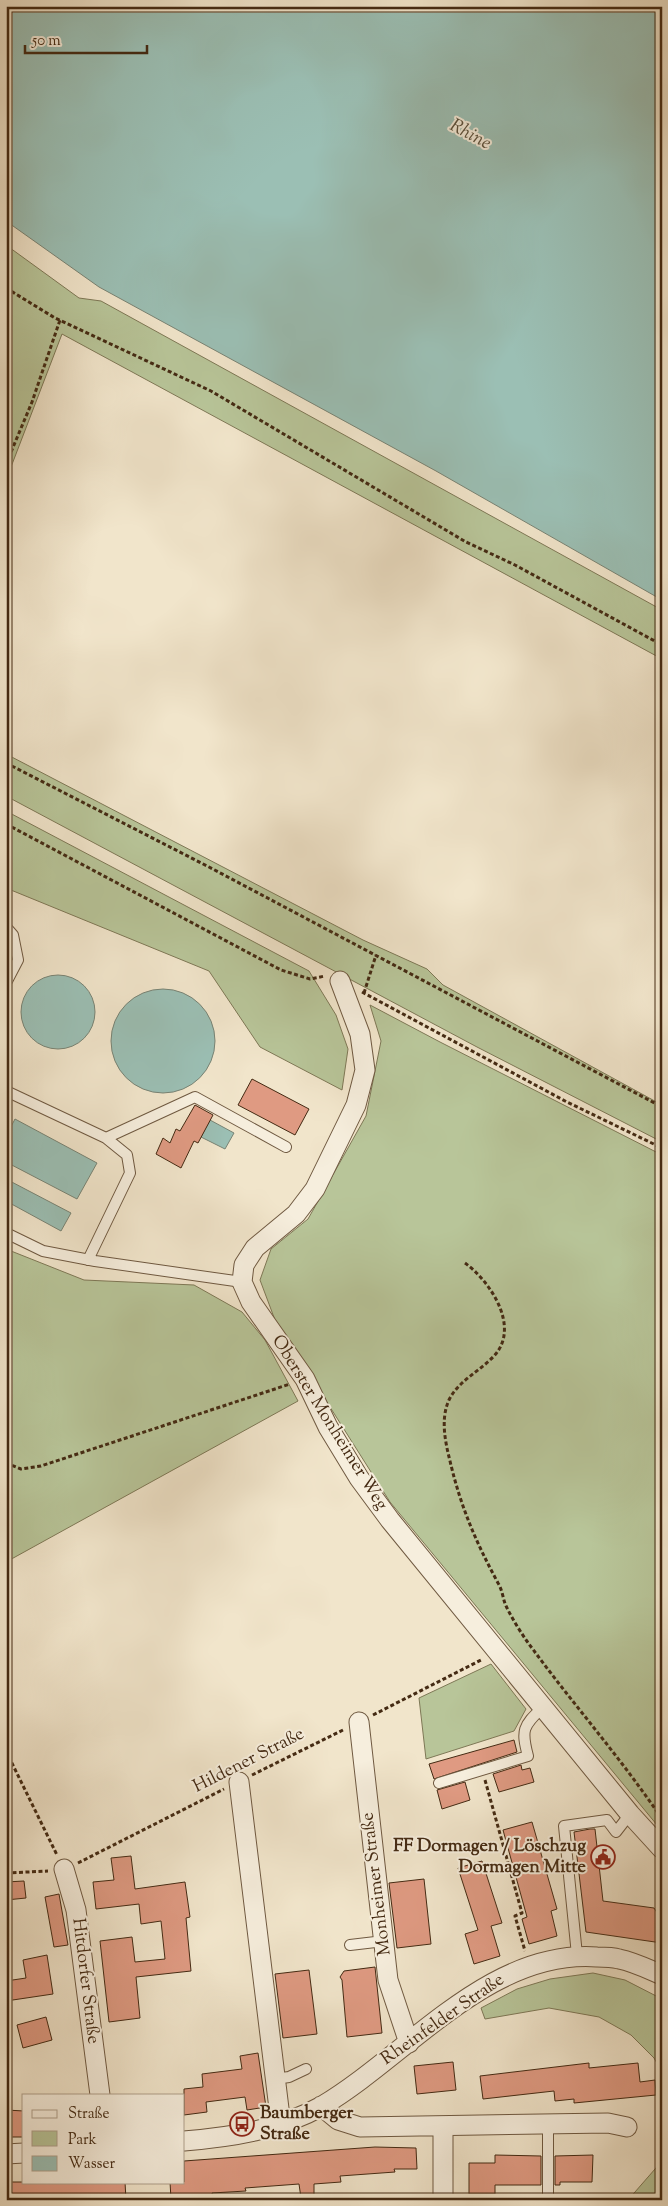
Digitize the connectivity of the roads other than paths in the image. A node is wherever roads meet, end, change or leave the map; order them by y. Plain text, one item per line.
1 (6, 927) edge
2 (334, 978) road end
3 (6, 983) edge
4 (6, 1091) edge
5 (106, 1138) junction
6 (286, 1147) dead end
7 (6, 1234) edge
8 (88, 1260) junction
9 (242, 1282) junction
10 (542, 1708) junction
11 (358, 1722) road end
12 (239, 1782) road end
13 (439, 1783) dead end
14 (630, 1814) junction
15 (662, 1849) edge
16 (64, 1869) road end
17 (384, 1942) junction
18 (350, 1945) dead end
19 (577, 1955) junction
20 (662, 1976) edge
21 (409, 2043) junction
22 (306, 2069) dead end
23 (275, 2079) junction
24 (100, 2094) edge
25 (321, 2106) junction
26 (548, 2124) junction
27 (281, 2125) junction
28 (443, 2126) junction
29 (627, 2127) dead end
30 (185, 2141) edge
31 (22, 2153) edge
32 (6, 2154) edge
33 (443, 2200) edge
34 (548, 2200) edge

1 - 3 lane
2 - 9 street
4 - 5 lane
5 - 6 lane
5 - 8 lane
7 - 8 lane
8 - 9 lane
9 - 10 street, Oberster Monheimer Weg
10 - 13 lane
10 - 14 street, Oberster Monheimer Weg
11 - 17 street, Monheimer Straße
12 - 23 street
14 - 15 street, Oberster Monheimer Weg
14 - 19 lane
16 - 24 street, Hitdorfer Straße
17 - 18 lane
17 - 21 street, Monheimer Straße
19 - 20 street, Rheinfelder Straße
19 - 21 street, Rheinfelder Straße
21 - 25 street, Rheinfelder Straße
22 - 23 lane
23 - 27 street
25 - 27 street, Rheinfelder Straße
25 - 28 street
26 - 28 street
26 - 29 street
26 - 34 lane
27 - 30 street, Rheinfelder Straße
28 - 33 street
31 - 32 street

